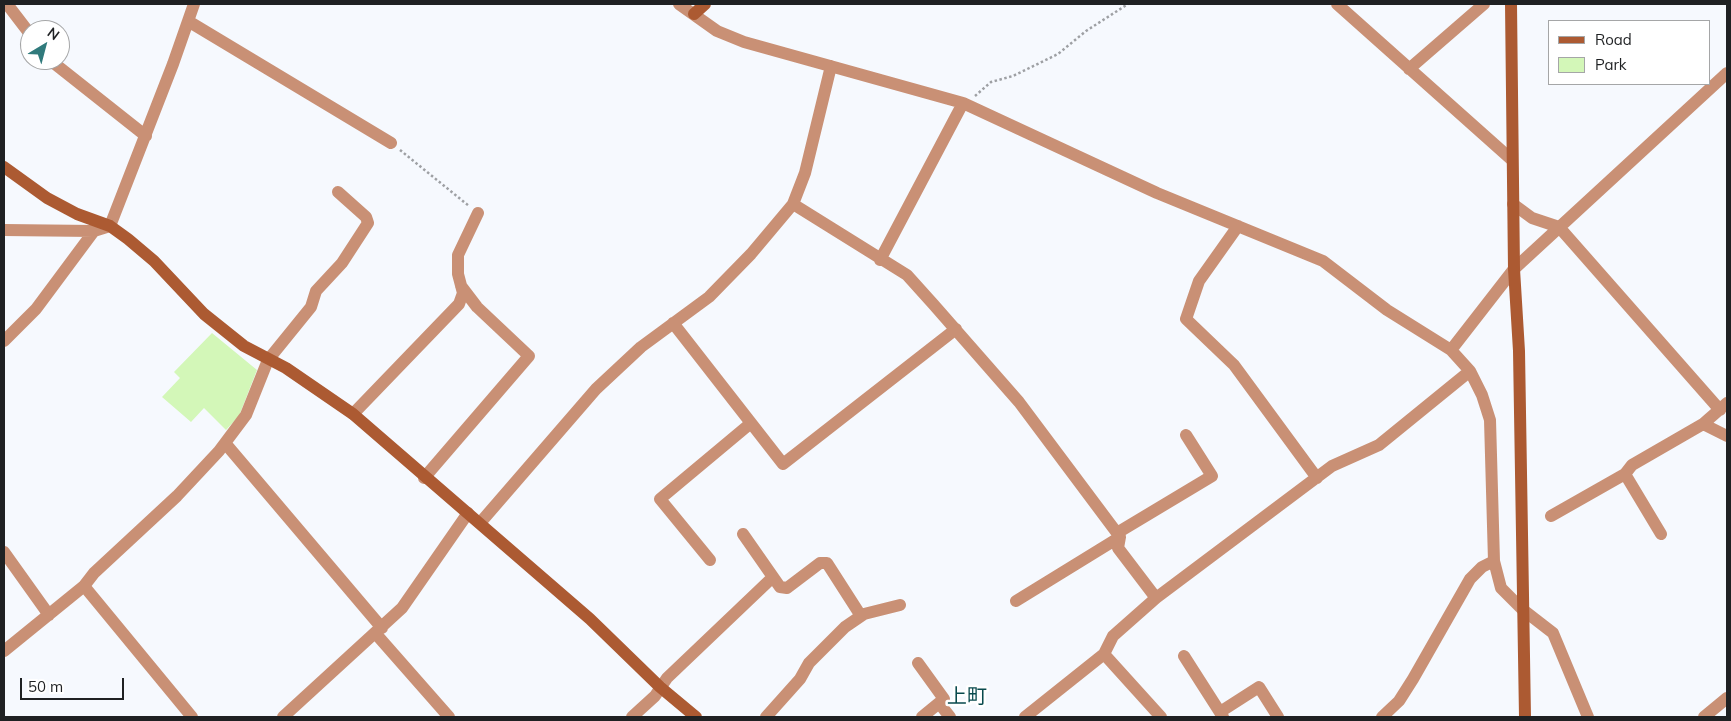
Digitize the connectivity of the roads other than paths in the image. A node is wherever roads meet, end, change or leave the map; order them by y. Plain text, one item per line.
1 (7, 4) edge
2 (194, 4) edge
3 (679, 4) edge
4 (705, 4) edge
5 (1337, 4) edge
6 (1484, 4) edge
7 (1511, 4) edge
8 (694, 14) junction
9 (20, 21) edge
10 (188, 21) junction
11 (831, 66) junction
12 (1409, 69) junction
13 (63, 70) edge
14 (1727, 73) edge
15 (966, 104) junction
16 (146, 136) junction
17 (391, 143) road end
18 (1512, 160) junction
19 (4, 167) edge
20 (338, 192) dead end
21 (793, 204) junction
22 (1513, 204) junction
23 (478, 213) road end
24 (110, 226) junction
25 (1238, 226) junction
26 (1559, 227) junction
27 (4, 230) edge
28 (94, 231) junction
29 (880, 260) junction
30 (1514, 269) junction
31 (461, 286) junction
32 (673, 323) junction
33 (956, 330) junction
34 (4, 341) edge
35 (1451, 350) junction
36 (268, 360) junction
37 (1470, 371) junction
38 (1724, 406) edge
39 (353, 414) junction
40 (752, 424) junction
41 (1703, 424) junction
42 (1186, 435) dead end
43 (1727, 436) edge
44 (225, 442) junction
45 (1624, 474) junction
46 (424, 478) junction
47 (1317, 478) junction
48 (468, 513) junction
49 (1551, 516) dead end
50 (480, 523) junction
51 (743, 534) dead end
52 (1661, 534) dead end
53 (1119, 535) junction
54 (4, 552) edge
55 (710, 560) dead end
56 (1494, 561) junction
57 (773, 577) junction
58 (84, 586) junction
59 (1156, 598) junction
60 (1016, 601) dead end
61 (900, 606) dead end
62 (1522, 609) junction
63 (49, 616) junction
64 (861, 616) junction
65 (378, 631) junction
66 (4, 651) edge
67 (1104, 654) junction
68 (1184, 656) dead end
69 (918, 664) dead end
70 (660, 688) junction
71 (1727, 698) edge
72 (939, 703) junction
73 (1222, 715) edge
74 (286, 716) edge
75 (192, 717) edge
76 (449, 717) edge
77 (632, 717) edge
78 (695, 717) edge
79 (766, 717) edge
80 (922, 717) edge
81 (950, 717) edge
82 (1025, 717) edge
83 (1161, 717) edge
84 (1278, 717) edge
85 (1382, 717) edge
86 (1524, 717) edge
87 (1588, 717) edge
88 (1704, 717) edge

1 - 9 street
2 - 10 street
3 - 8 street
4 - 8 street
5 - 12 street
6 - 12 street
7 - 18 street
8 - 11 street
10 - 16 street
10 - 17 street
11 - 15 street
11 - 21 street
12 - 18 street
13 - 16 street
14 - 26 street
15 - 25 street
15 - 29 street
16 - 24 street
18 - 22 street
19 - 24 street
20 - 36 street
21 - 29 street
21 - 32 street
22 - 26 street
22 - 30 street
23 - 31 street
24 - 28 street
24 - 36 street
25 - 35 street
25 - 47 street
26 - 30 street
26 - 38 street
27 - 28 street
28 - 34 street
29 - 33 street
30 - 35 street
30 - 62 street
31 - 39 street
31 - 46 street
32 - 40 street
32 - 50 street
33 - 40 street
33 - 53 street
35 - 37 street
36 - 39 street
36 - 44 street
37 - 47 street
37 - 56 street
38 - 41 street
39 - 46 street
40 - 55 street
41 - 43 street
41 - 45 street
42 - 53 street
44 - 58 street
44 - 65 street
45 - 49 street
45 - 52 street
46 - 48 street
47 - 59 street
48 - 50 street
48 - 65 street
50 - 70 street
51 - 57 street
53 - 59 street
53 - 60 street
54 - 63 street
56 - 62 street
56 - 85 street
57 - 64 street
57 - 70 street
58 - 63 street
58 - 75 street
59 - 67 street
61 - 64 street
62 - 86 street
62 - 87 street
63 - 66 street
64 - 79 street
65 - 74 street
65 - 76 street
67 - 82 street
67 - 83 street
68 - 73 street
69 - 72 street
70 - 77 street
70 - 78 street
71 - 88 street
72 - 80 street
72 - 81 street
73 - 84 street

